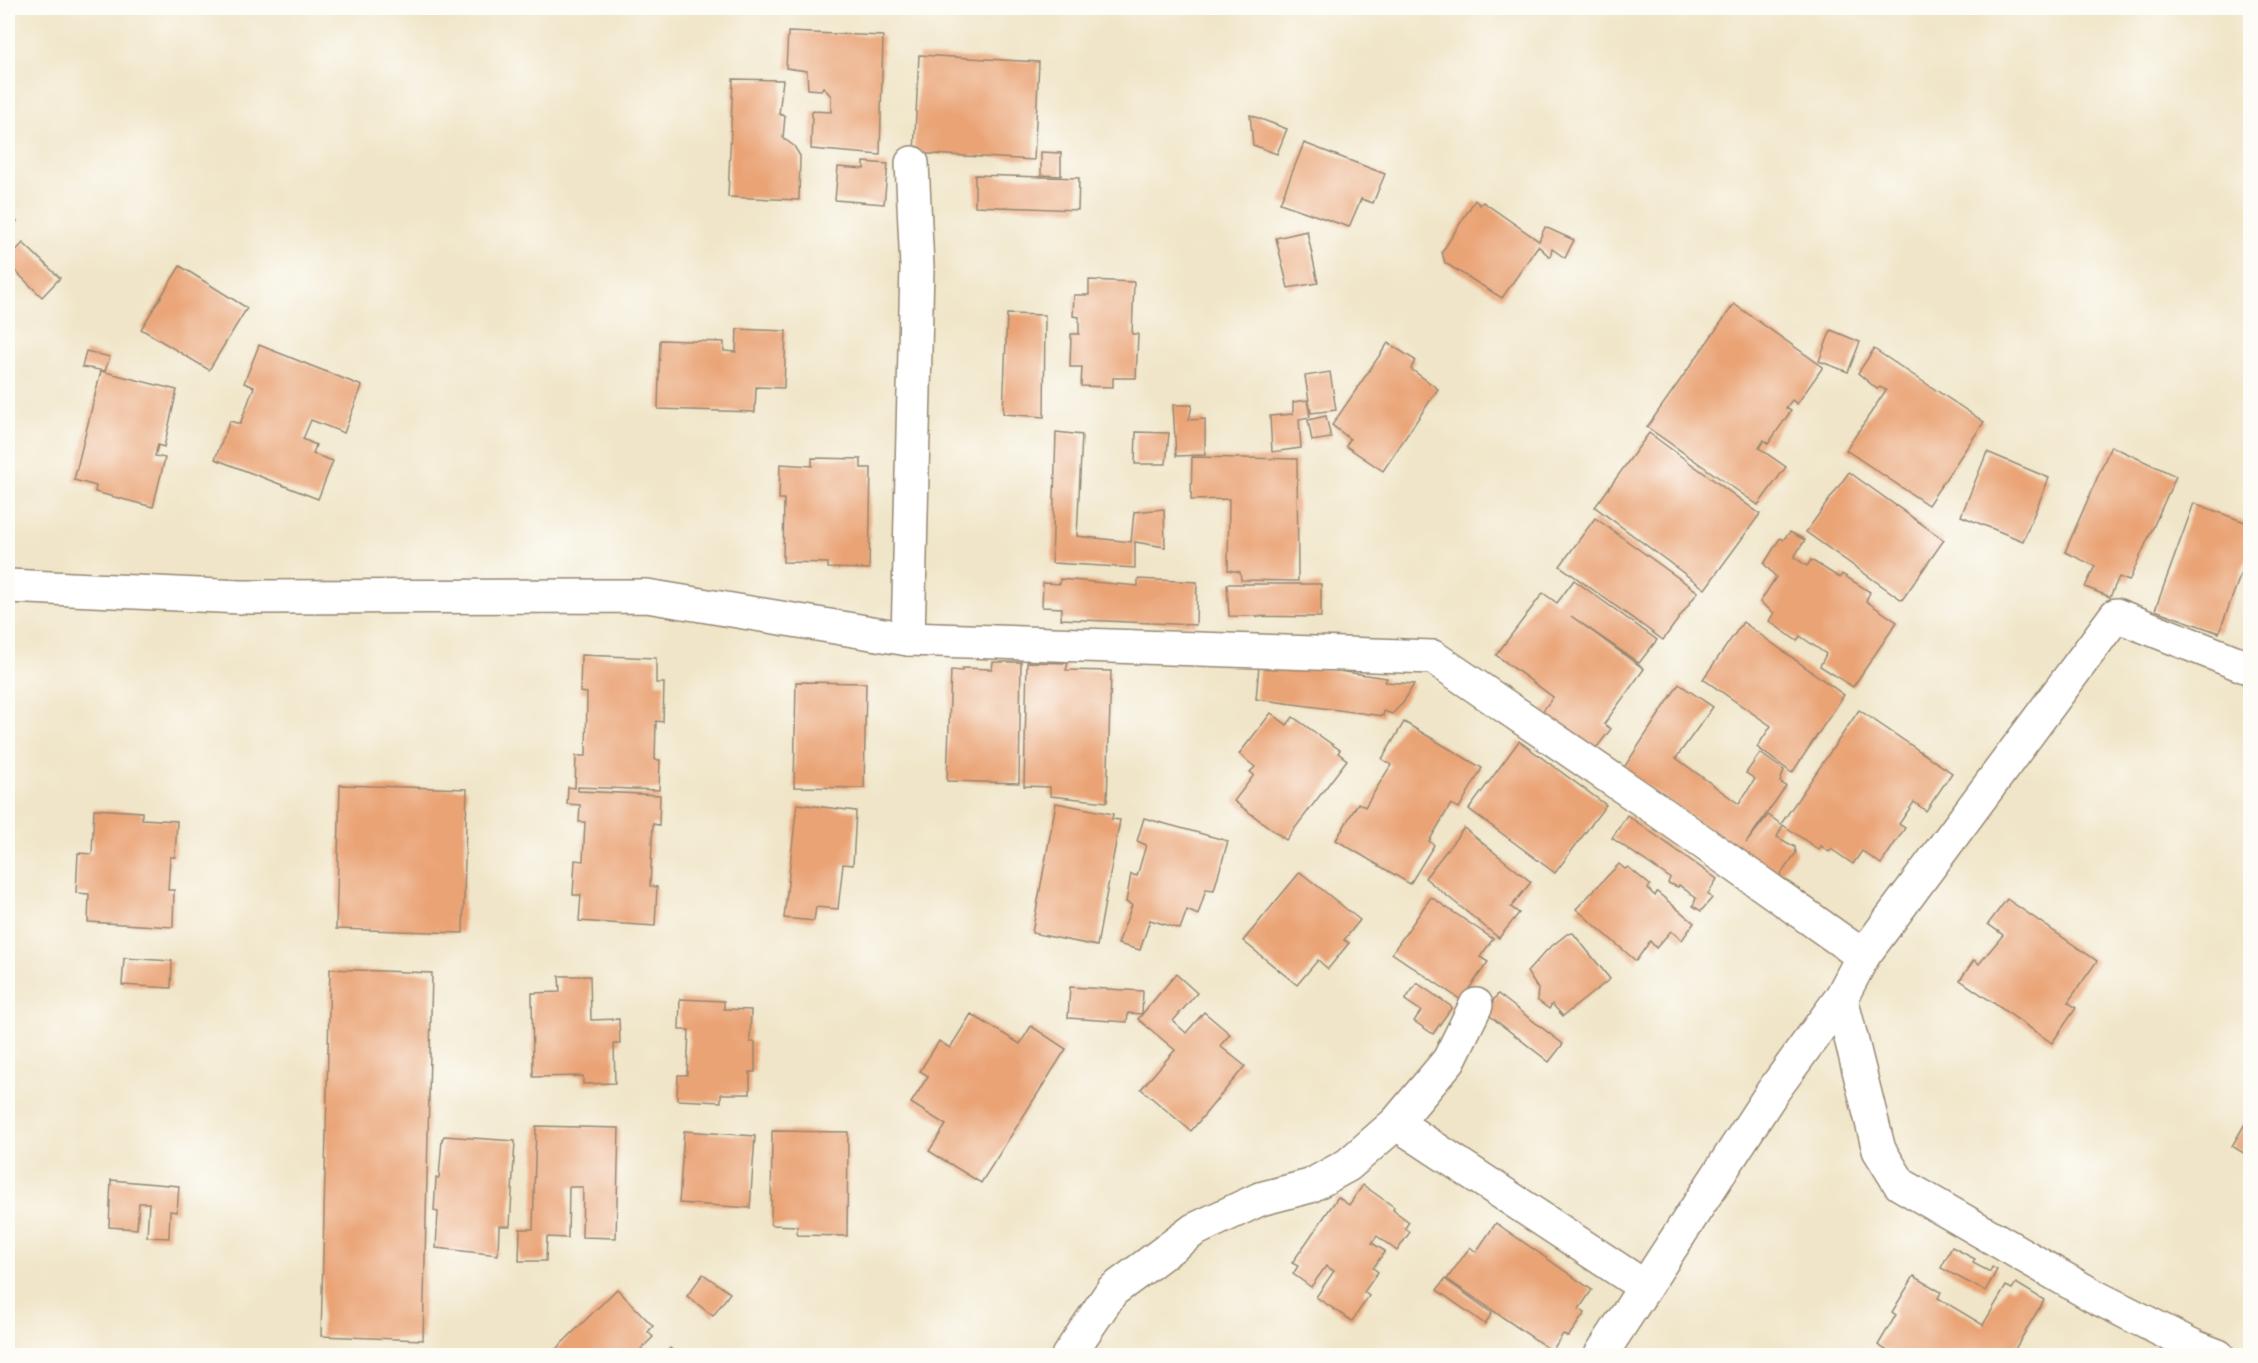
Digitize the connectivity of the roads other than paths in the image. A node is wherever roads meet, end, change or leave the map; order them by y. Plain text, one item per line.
1 (912, 163) dead end
2 (8, 586) edge
3 (908, 639) junction
4 (2250, 668) edge
5 (1863, 956) junction
6 (1841, 998) junction
7 (1476, 1005) dead end
8 (1396, 1123) junction
9 (1645, 1287) junction
10 (1068, 1356) edge
11 (1600, 1356) edge
12 (2218, 1356) edge

1 - 3 street
2 - 3 street
3 - 5 street
4 - 5 street
5 - 6 street
6 - 9 street
6 - 12 street
7 - 8 street
8 - 9 street
8 - 10 street
9 - 11 street

